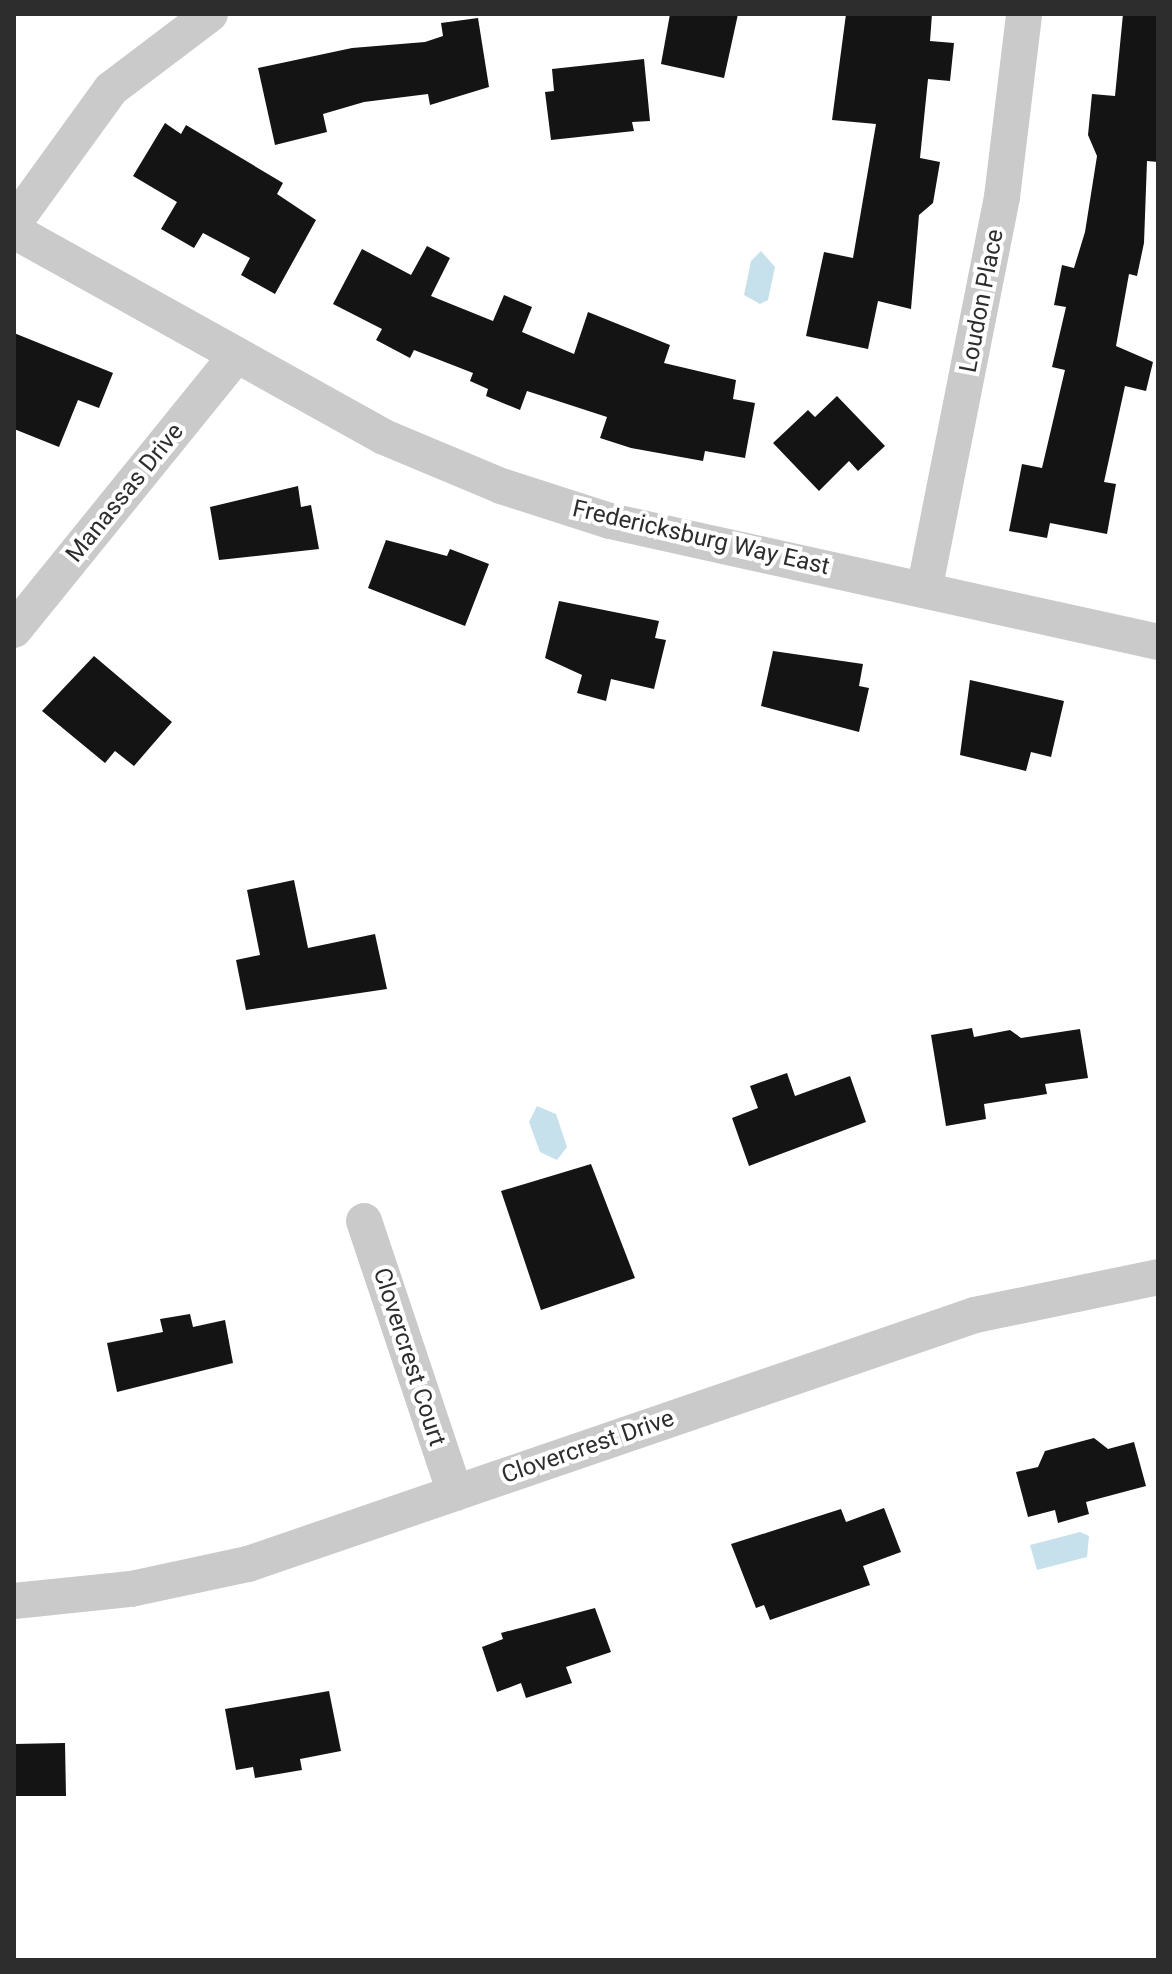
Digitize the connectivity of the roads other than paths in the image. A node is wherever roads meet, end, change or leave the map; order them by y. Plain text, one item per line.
1 (210, 14) edge
2 (1024, 14) edge
3 (14, 223) edge
4 (14, 231) edge
5 (236, 356) junction
6 (925, 586) junction
7 (14, 630) edge
8 (1158, 642) edge
9 (364, 1221) dead end
10 (1158, 1277) edge
11 (455, 1493) junction
12 (14, 1601) edge

1 - 3 street
2 - 6 street, Loudon Place
4 - 5 street, Fredericksburg Way East
5 - 6 street, Fredericksburg Way East
5 - 7 street, Manassas Drive
6 - 8 street, Fredericksburg Way East
9 - 11 street, Clovercrest Court
10 - 11 street, Clovercrest Drive
11 - 12 street, Clovercrest Drive

